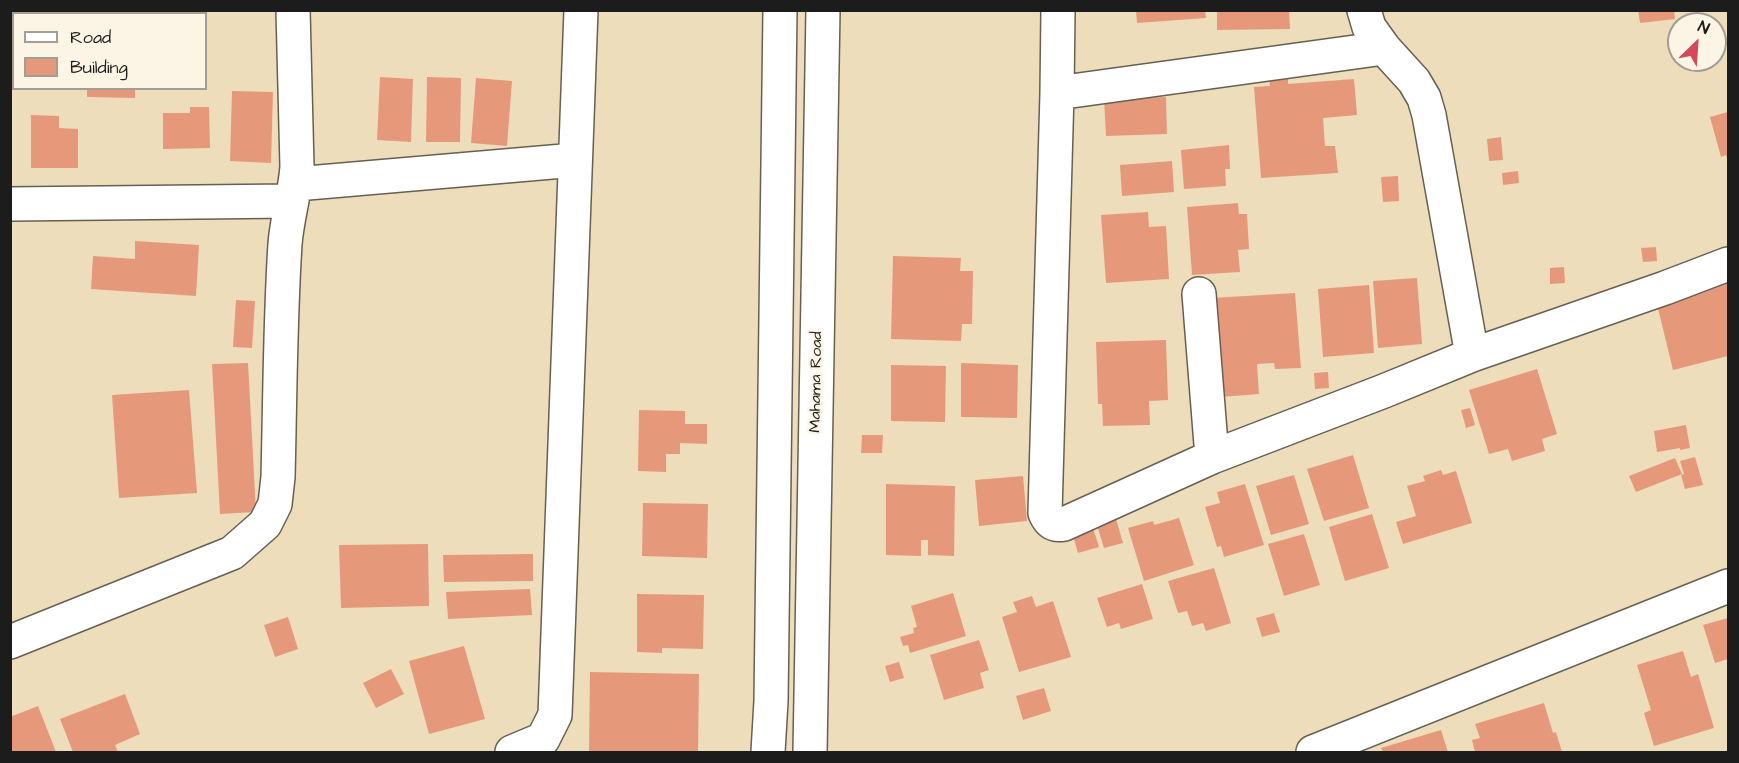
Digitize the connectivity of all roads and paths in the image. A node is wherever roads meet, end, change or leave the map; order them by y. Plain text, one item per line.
1 (294, 10) edge
2 (581, 10) edge
3 (780, 10) edge
4 (824, 10) edge
5 (1058, 10) edge
6 (1364, 10) edge
7 (1384, 48) junction
8 (1057, 93) junction
9 (575, 160) junction
10 (293, 193) junction
11 (10, 204) edge
12 (1728, 264) edge
13 (1199, 294) dead end
14 (1472, 355) junction
15 (1212, 457) junction
16 (1728, 586) edge
17 (10, 642) edge
18 (512, 753) edge
19 (768, 753) edge
20 (810, 753) edge
21 (1313, 753) edge

1 - 10 street
2 - 9 street
3 - 19 street
4 - 20 street, Mahama Road
5 - 8 street
6 - 7 street
7 - 8 street
7 - 14 street
8 - 15 street
9 - 10 street
9 - 18 street
10 - 11 street
10 - 17 street
12 - 14 street
13 - 15 street
14 - 15 street
16 - 21 street

